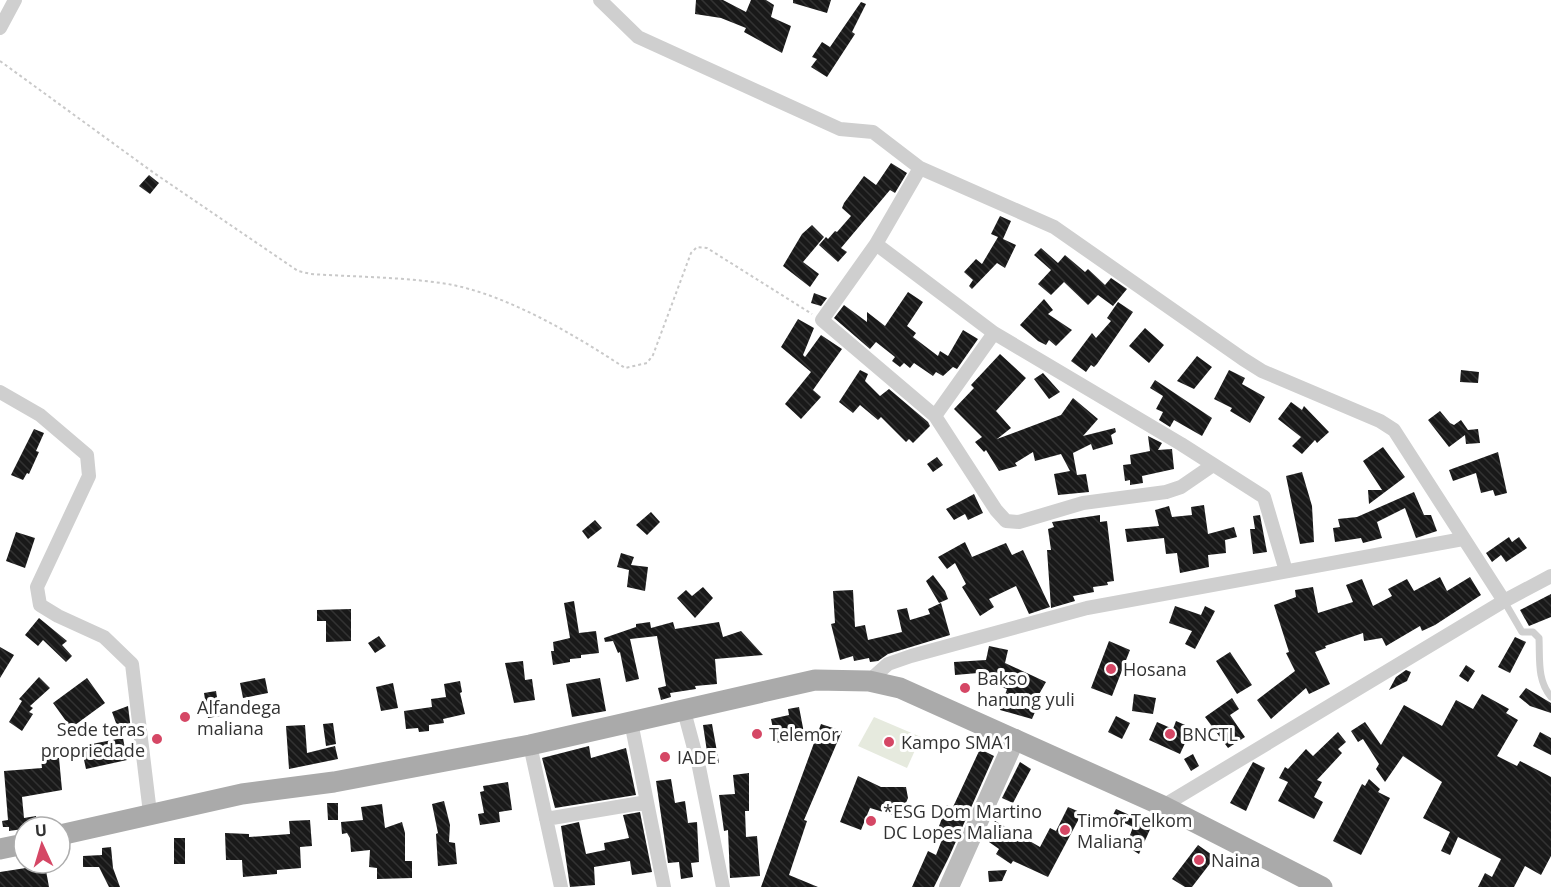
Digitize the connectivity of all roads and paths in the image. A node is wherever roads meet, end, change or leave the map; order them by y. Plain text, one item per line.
1 (15, 0) edge
2 (600, 0) edge
3 (0, 28) edge
4 (0, 61) edge
5 (920, 168) junction
6 (876, 244) junction
7 (822, 320) junction
8 (994, 333) junction
9 (0, 392) edge
10 (935, 416) junction
11 (1213, 465) junction
12 (1463, 539) junction
13 (1286, 571) junction
14 (1551, 576) edge
15 (1504, 601) junction
16 (869, 681) junction
17 (1551, 697) edge
18 (684, 711) junction
19 (631, 722) junction
20 (1015, 739) junction
21 (530, 745) junction
22 (647, 802) junction
23 (1163, 806) junction
24 (150, 813) junction
25 (546, 819) junction
26 (72, 832) edge
27 (561, 887) edge
28 (664, 887) edge
29 (723, 887) edge
30 (949, 887) edge
31 (1322, 887) edge

1 - 3 street
2 - 5 street
4 - 7 path
5 - 6 street
5 - 12 street
6 - 7 street
6 - 8 street
7 - 10 street
8 - 10 street
8 - 11 street
9 - 24 street
10 - 11 street
11 - 13 street
12 - 13 street
12 - 15 street
13 - 16 street
14 - 15 street
15 - 17 lane
15 - 23 street
16 - 18 main road
16 - 20 main road
18 - 19 main road
18 - 29 street
19 - 21 main road
19 - 22 street
20 - 23 main road
20 - 30 street
21 - 24 main road
21 - 25 street
22 - 25 street
22 - 28 street
23 - 31 main road
24 - 26 main road
25 - 27 street

